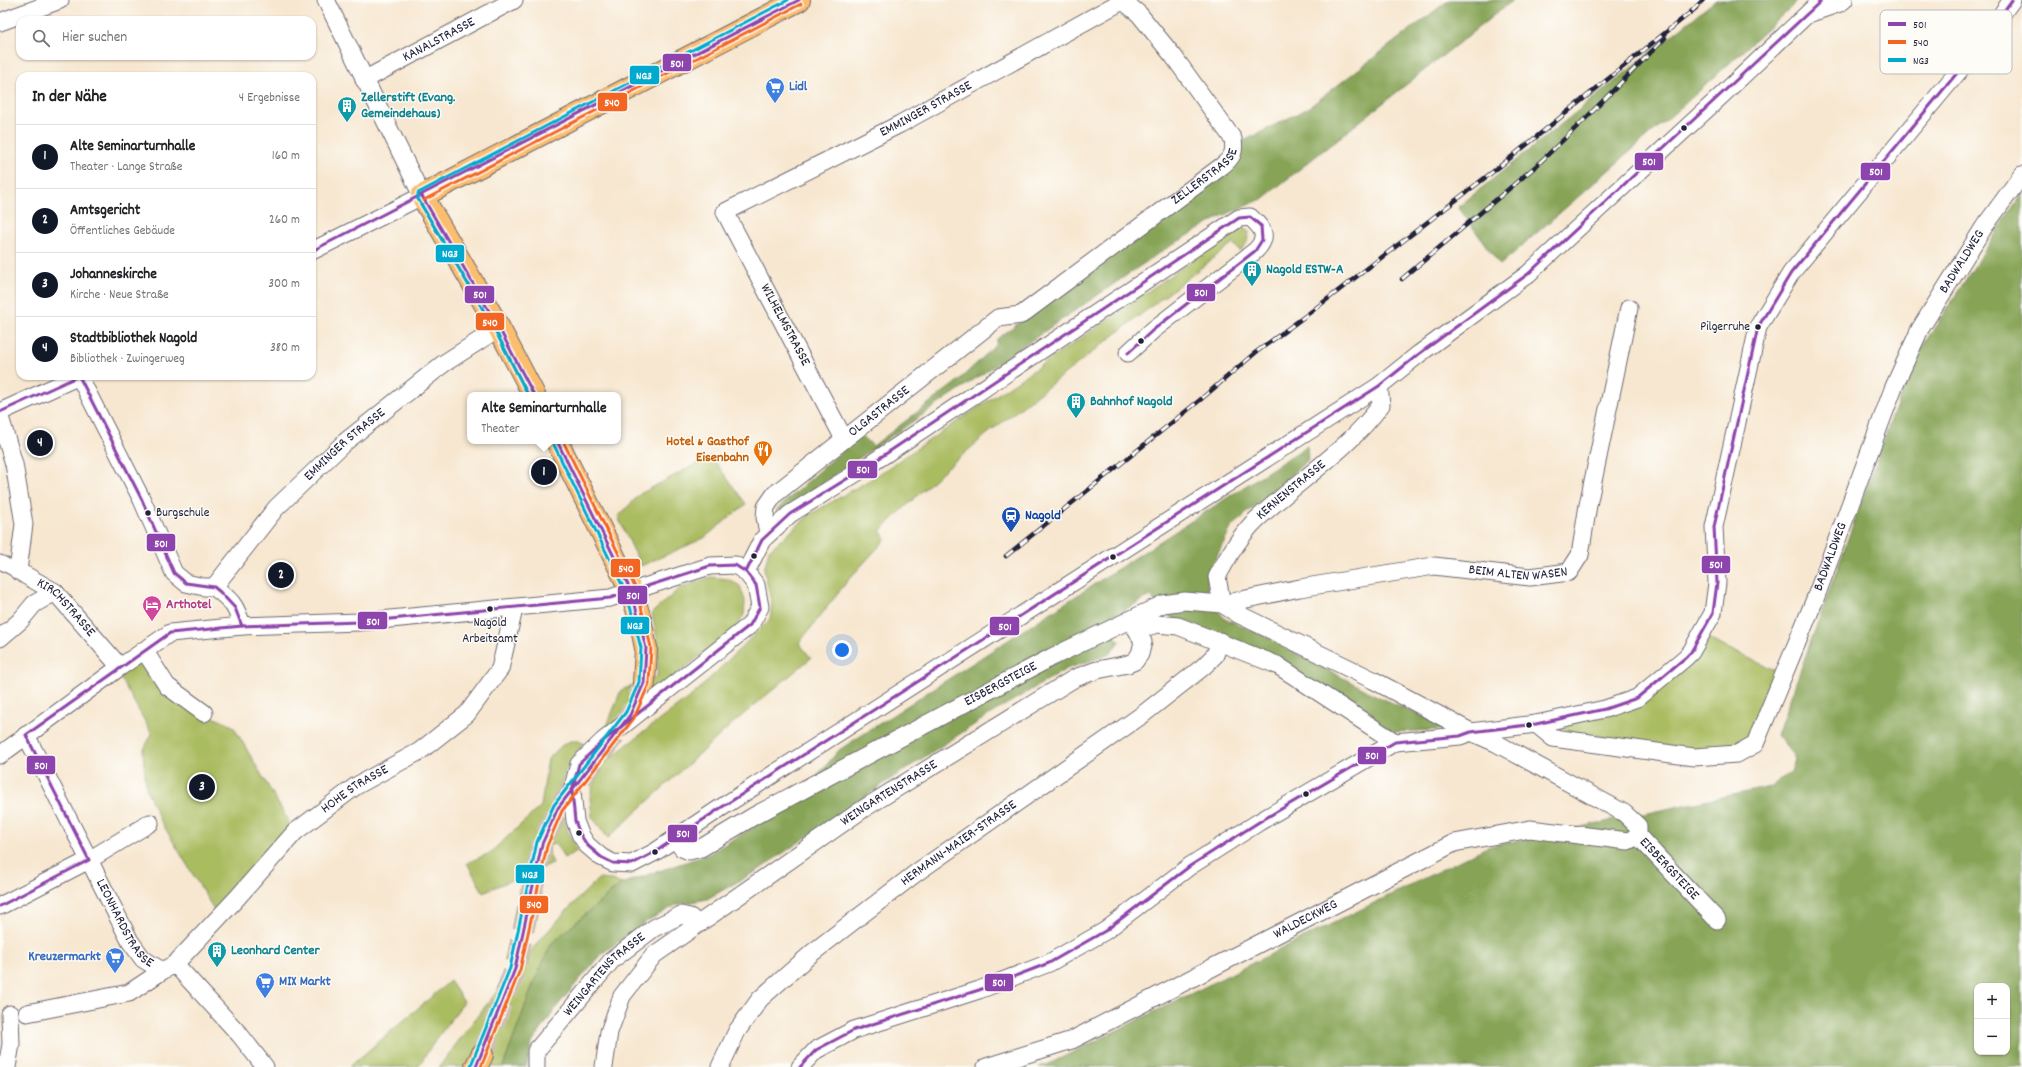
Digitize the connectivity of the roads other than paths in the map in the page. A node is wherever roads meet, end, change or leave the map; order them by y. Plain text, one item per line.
1 (60, 0) edge
2 (326, 0) edge
3 (514, 0) edge
4 (799, 0) edge
5 (1123, 0) edge
6 (1822, 0) edge
7 (1844, 0) edge
8 (2012, 0) edge
9 (2005, 10) edge
10 (1809, 13) junction
11 (16, 16) edge
12 (16, 16) edge
13 (0, 22) edge
14 (1956, 74) edge
15 (364, 80) junction
16 (2022, 175) edge
17 (422, 196) junction
18 (725, 212) joint
19 (316, 249) edge
20 (1629, 308) dead end
21 (1021, 315) joint
22 (499, 328) junction
23 (1128, 353) dead end
24 (70, 380) edge
25 (81, 380) edge
26 (1379, 386) junction
27 (532, 392) edge
28 (0, 412) edge
29 (0, 417) edge
30 (844, 439) junction
31 (558, 444) edge
32 (768, 533) junction
33 (0, 562) edge
34 (746, 572) junction
35 (22, 573) junction
36 (214, 587) junction
37 (55, 592) junction
38 (632, 592) junction
39 (1222, 604) junction
40 (514, 609) junction
41 (1133, 625) junction
42 (242, 626) junction
43 (0, 638) edge
44 (1220, 641) junction
45 (144, 650) junction
46 (120, 667) junction
47 (644, 683) tunnel mouth
48 (204, 713) dead end
49 (1536, 724) junction
50 (1471, 732) junction
51 (26, 735) junction
52 (1395, 742) junction
53 (0, 754) edge
54 (150, 823) dead end
55 (1638, 836) junction
56 (675, 839) junction
57 (89, 860) junction
58 (0, 906) edge
59 (1717, 920) dead end
60 (698, 924) junction
61 (168, 968) junction
62 (27, 1013) dead end
63 (10, 1014) dead end
64 (7, 1067) edge
65 (265, 1067) edge
66 (536, 1067) edge
67 (604, 1067) edge
68 (720, 1067) edge
69 (800, 1067) edge
70 (986, 1067) edge

1 - 11 street
2 - 15 street
3 - 15 street, KANALSTRASSE
4 - 17 main road
5 - 18 street, EMMINGER STRASSE
5 - 21 street, ZELLERSTRASSE
6 - 10 street
7 - 10 street
8 - 9 street
10 - 26 street
12 - 13 street
14 - 49 street
15 - 17 street
16 - 49 street, BADWALDWEG
17 - 19 street
17 - 22 main road
18 - 30 street, WILHELMSTRASSE
20 - 39 street, BEIM ALTEN WASEN
21 - 30 street, OLGASTRASSE
22 - 27 main road
22 - 36 street, EMMINGER STRASSE
23 - 32 street
24 - 28 street
25 - 36 street
26 - 39 street, KERNENSTRASSE
26 - 56 street
29 - 35 street
30 - 32 street, OLGASTRASSE
31 - 38 main road
32 - 34 street
33 - 35 street, KIRCHSTRASSE
34 - 38 street
34 - 56 street
35 - 37 street, KIRCHSTRASSE
36 - 42 street
37 - 43 street
37 - 46 street, KIRCHSTRASSE
38 - 40 street
38 - 47 main road
39 - 41 street, EISBERGSTEIGE
39 - 50 street, EISBERGSTEIGE
40 - 42 street
40 - 61 street, HOHE STRASSE
41 - 44 street, EISBERGSTEIGE
41 - 56 street, EISBERGSTEIGE
41 - 60 street, WEINGARTENSTRASSE
42 - 45 street
44 - 52 street, EISBERGSTEIGE
44 - 68 street, HERMANN-MAIER-STRASSE
45 - 46 street
45 - 48 street
46 - 51 street
49 - 50 street
50 - 52 street
50 - 55 street, EISBERGSTEIGE
51 - 53 street
51 - 57 street, LEONHARDSTRASSE
52 - 69 street
54 - 57 street
55 - 59 street, EISBERGSTEIGE
55 - 70 street, WALDECKWEG
57 - 58 street
57 - 61 street, LEONHARDSTRASSE
60 - 66 street, WEINGARTENSTRASSE
60 - 67 street, WEINGARTENSTRASSE
61 - 62 street, HOHE STRASSE
61 - 65 street, LEONHARDSTRASSE
63 - 64 street

